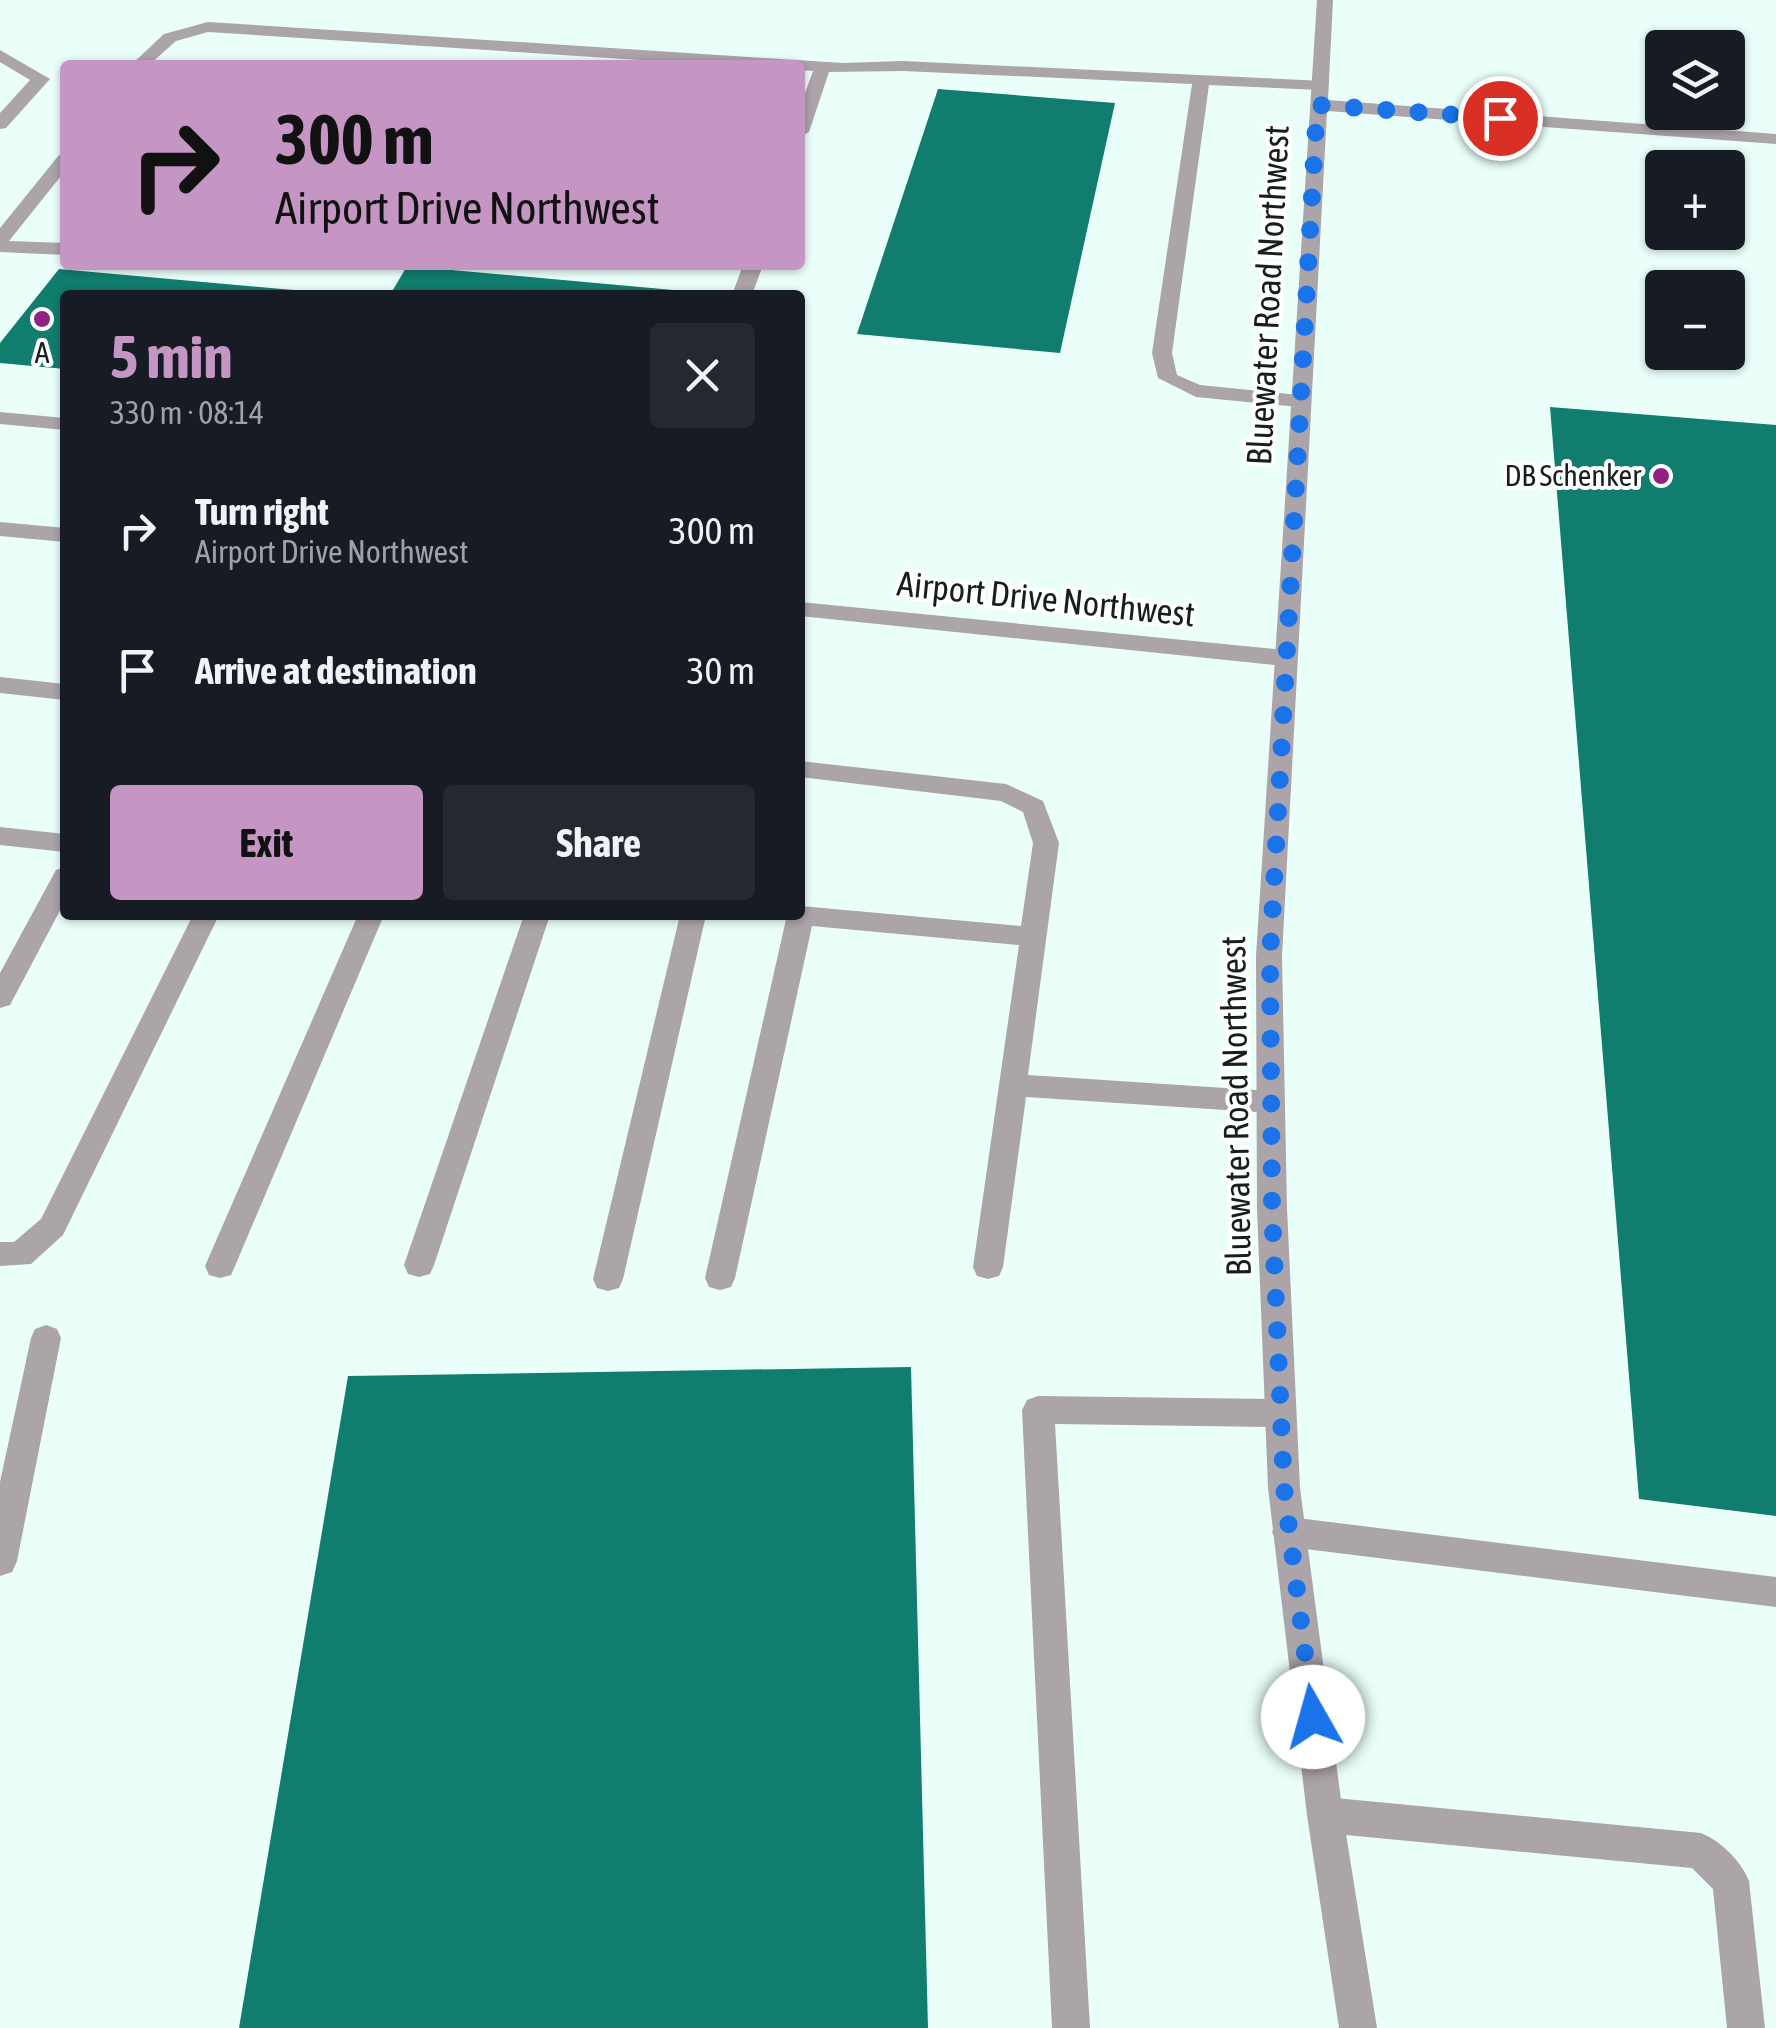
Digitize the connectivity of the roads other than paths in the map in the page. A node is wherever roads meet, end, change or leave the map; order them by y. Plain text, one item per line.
1 (1325, 0) edge
2 (421, 40) junction
3 (0, 54) edge
4 (144, 60) edge
5 (407, 60) edge
6 (731, 60) edge
7 (805, 65) edge
8 (824, 66) junction
9 (1201, 80) junction
10 (1318, 95) junction
11 (805, 118) edge
12 (0, 124) edge
13 (1776, 139) edge
14 (60, 165) edge
15 (0, 243) edge
16 (60, 249) edge
17 (1299, 401) junction
18 (0, 418) edge
19 (60, 424) edge
20 (0, 529) edge
21 (60, 535) edge
22 (805, 610) edge
23 (1284, 658) junction
24 (0, 685) edge
25 (60, 691) edge
26 (805, 771) edge
27 (0, 836) edge
28 (60, 842) edge
29 (60, 885) edge
30 (805, 915) edge
31 (204, 920) edge
32 (368, 920) edge
33 (535, 920) edge
34 (692, 920) edge
35 (799, 920) edge
36 (1032, 937) junction
37 (0, 998) edge
38 (1013, 1085) junction
39 (1271, 1102) junction
40 (0, 1254) edge
41 (419, 1265) dead end
42 (220, 1266) dead end
43 (988, 1267) dead end
44 (720, 1278) dead end
45 (608, 1279) dead end
46 (46, 1338) dead end
47 (1280, 1413) junction
48 (1289, 1532) junction
49 (0, 1561) edge
50 (1776, 1592) edge
51 (1326, 1815) junction
52 (1071, 2028) edge
53 (1358, 2028) edge
54 (1746, 2028) edge

1 - 10 street, Bluewater Road Northwest
2 - 4 street
2 - 5 street
2 - 6 street
3 - 12 street
7 - 8 street
8 - 9 street
8 - 11 street
9 - 10 street
9 - 17 street
10 - 13 street
10 - 17 street, Bluewater Road Northwest
14 - 15 street
15 - 16 street
17 - 23 street, Bluewater Road Northwest
18 - 19 street
20 - 21 street
22 - 23 street, Airport Drive Northwest
23 - 39 street, Bluewater Road Northwest
24 - 25 street
26 - 36 street
27 - 28 street
29 - 37 street
30 - 36 street
31 - 40 street
32 - 42 street
33 - 41 street
34 - 45 street
35 - 44 street
36 - 38 street
38 - 39 street
38 - 43 street
39 - 47 street, Bluewater Road Northwest
46 - 49 street
47 - 48 street, Bluewater Road Northwest
47 - 52 street
48 - 50 street
48 - 51 street, Bluewater Road Northwest
51 - 53 street, Bluewater Road Northwest
51 - 54 street

